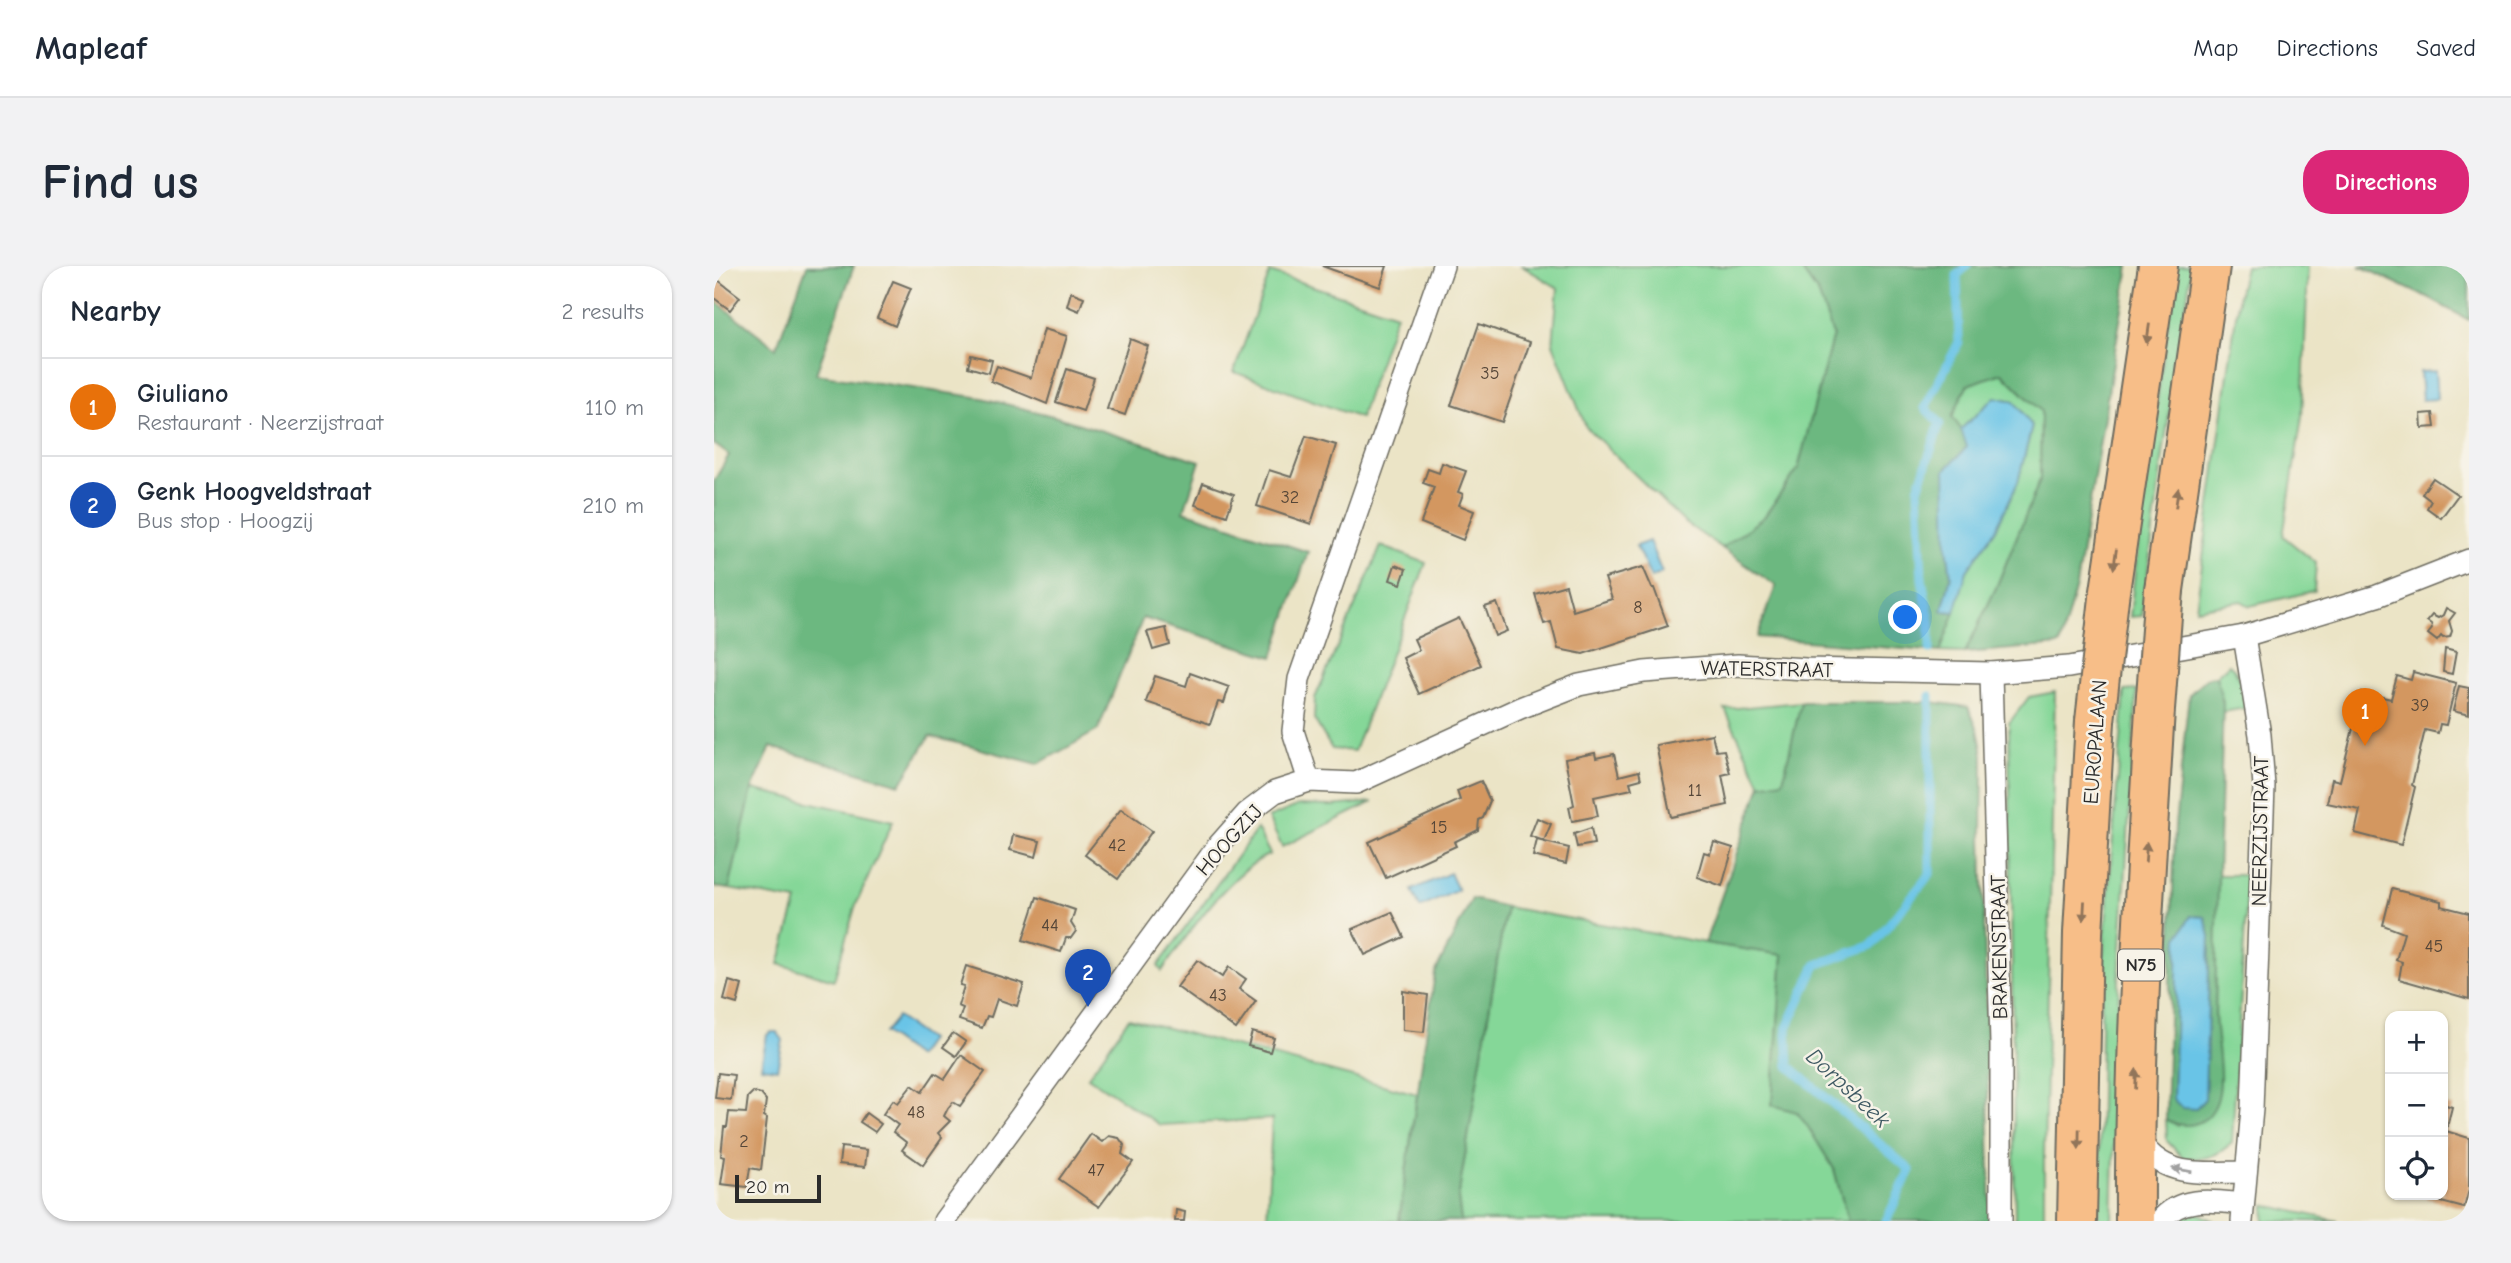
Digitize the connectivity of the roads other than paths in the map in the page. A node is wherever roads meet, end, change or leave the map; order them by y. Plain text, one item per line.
1 (1443, 266) edge
2 (2158, 266) edge
3 (2210, 266) edge
4 (2469, 560) edge
5 (2244, 636) junction
6 (1991, 674) junction
7 (1308, 781) junction
8 (2134, 1131) junction
9 (2246, 1172) junction
10 (2243, 1213) edge
11 (944, 1221) edge
12 (2001, 1221) edge
13 (2077, 1221) edge
14 (2135, 1221) edge
15 (2160, 1221) edge

1 - 7 street
2 -> 13 highway, EUROPALAAN, bridge
8 -> 3 highway, N75, bridge
4 - 5 street
5 - 6 street, WATERSTRAAT
5 - 9 street, NEERZIJSTRAAT
6 - 7 street, WATERSTRAAT
6 - 12 street, BRAKENSTRAAT
7 - 11 street, HOOGZIJ
9 -> 8 street
8 - 14 highway, N75
9 - 10 street, NEERZIJSTRAAT
10 - 15 street

